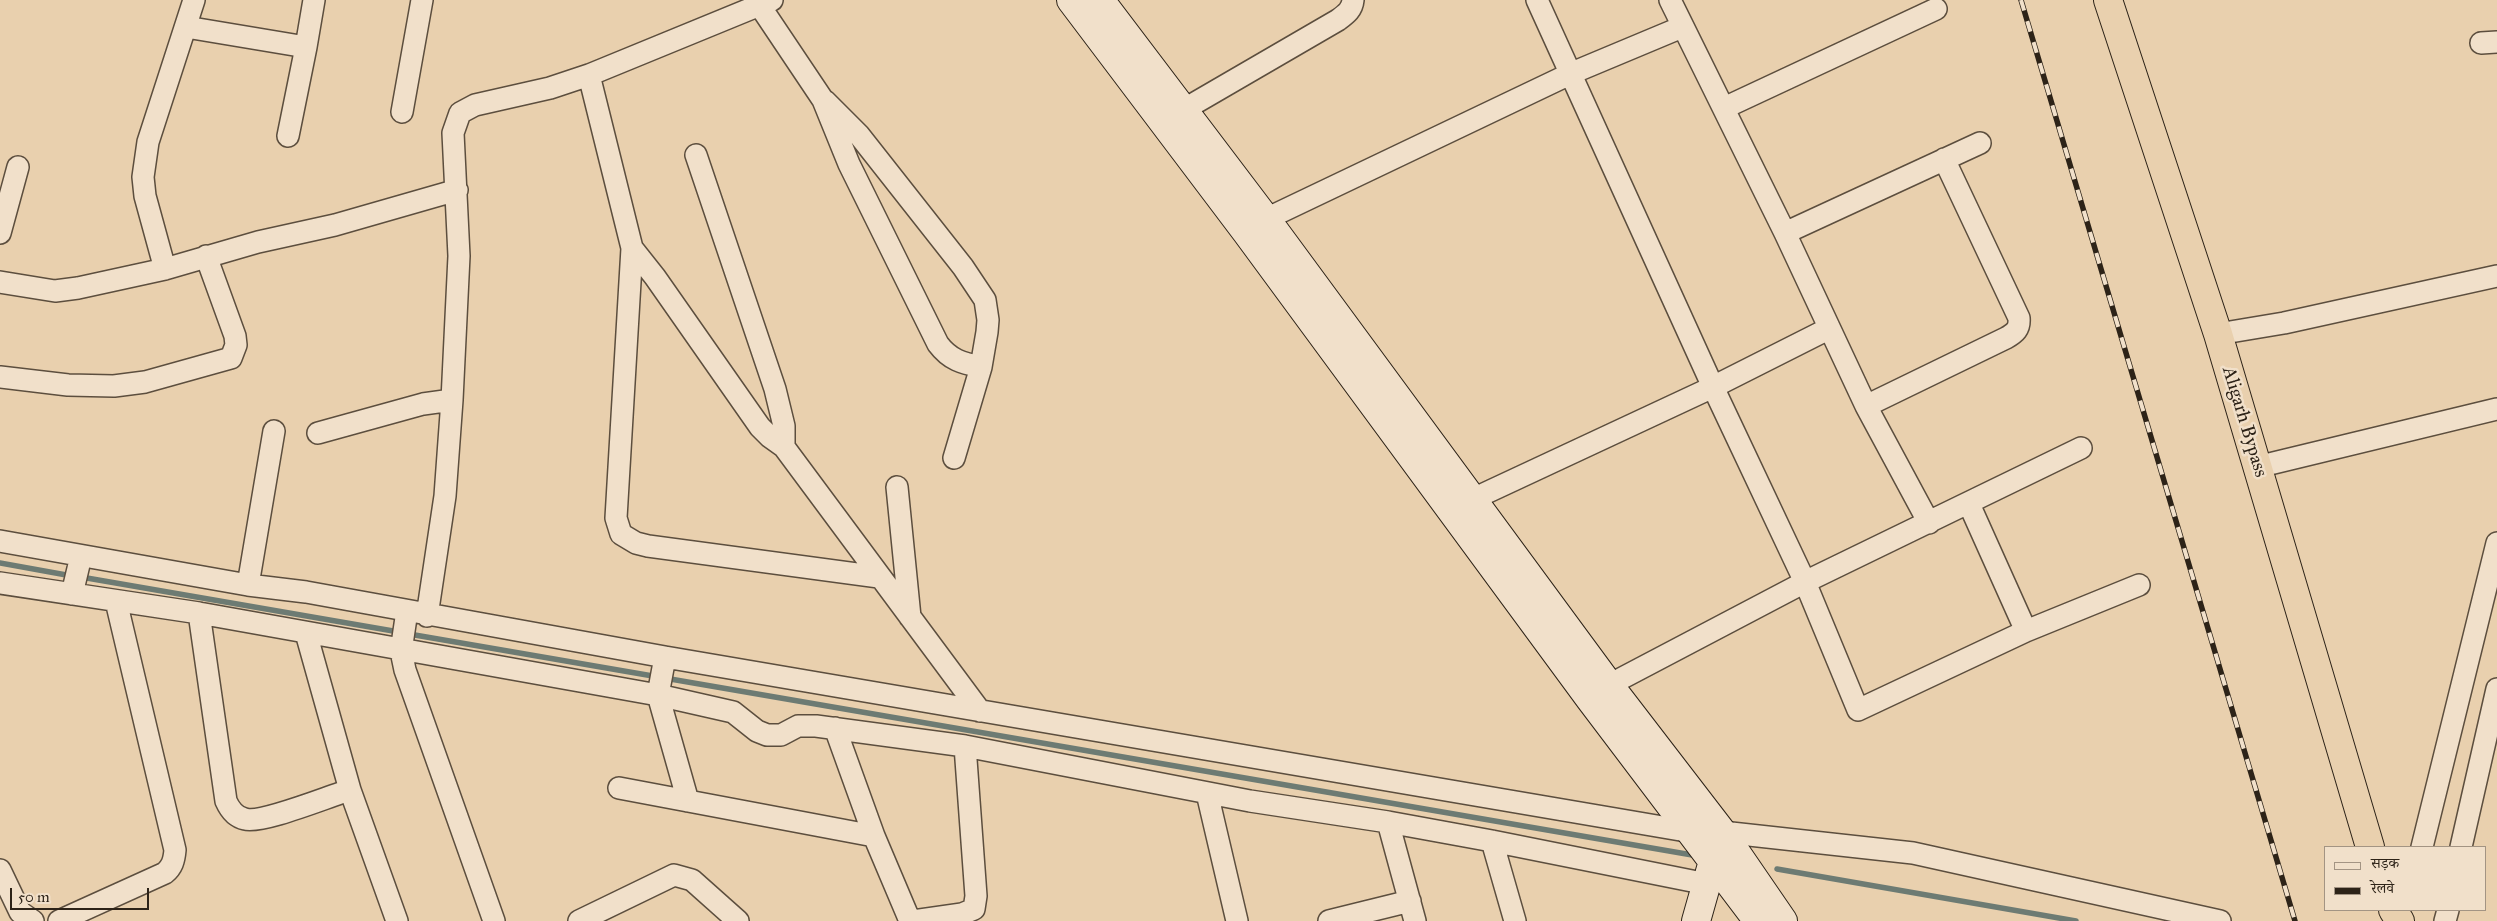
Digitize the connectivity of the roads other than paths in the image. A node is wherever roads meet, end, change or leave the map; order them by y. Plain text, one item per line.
1 (194, 0) edge
2 (314, 0) edge
3 (422, 0) edge
4 (1071, 0) edge
5 (1100, 0) edge
6 (1353, 0) edge
7 (1537, 0) edge
8 (1670, 0) edge
9 (2108, 0) edge
10 (766, 3) edge
11 (1936, 9) dead end
12 (1682, 26) junction
13 (186, 27) junction
14 (306, 46) junction
15 (1572, 73) junction
16 (589, 75) junction
17 (823, 100) junction
18 (1724, 108) junction
19 (1183, 110) junction
20 (402, 112) dead end
21 (288, 136) dead end
22 (1980, 143) dead end
23 (696, 155) dead end
24 (1944, 159) junction
25 (18, 167) dead end
26 (457, 190) junction
27 (1266, 219) junction
28 (0, 233) edge
29 (1785, 233) junction
30 (632, 248) junction
31 (206, 256) junction
32 (165, 269) junction
33 (2497, 276) edge
34 (0, 282) edge
35 (1828, 330) junction
36 (2218, 334) junction
37 (980, 367) junction
38 (0, 377) edge
39 (1713, 387) junction
40 (452, 400) junction
41 (1866, 406) junction
42 (2497, 409) edge
43 (274, 431) dead end
44 (318, 433) dead end
45 (784, 447) junction
46 (2081, 448) dead end
47 (954, 458) dead end
48 (2257, 467) junction
49 (898, 487) dead end
50 (1473, 499) junction
51 (1968, 504) junction
52 (1929, 523) junction
53 (0, 541) edge
54 (2497, 543) edge
55 (76, 576) junction
56 (879, 576) junction
57 (1805, 582) junction
58 (0, 584) edge
59 (248, 585) junction
60 (2139, 585) dead end
61 (116, 601) junction
62 (199, 614) junction
63 (910, 617) junction
64 (408, 629) junction
65 (2026, 631) junction
66 (306, 633) junction
67 (661, 677) junction
68 (1609, 685) junction
69 (2497, 689) edge
70 (980, 711) junction
71 (835, 728) junction
72 (965, 746) junction
73 (618, 788) dead end
74 (350, 790) junction
75 (1207, 793) junction
76 (688, 801) junction
77 (1388, 822) junction
78 (1692, 832) junction
79 (874, 836) junction
80 (1492, 841) junction
81 (2370, 846) edge
82 (2422, 846) edge
83 (2461, 846) edge
84 (1715, 854) junction
85 (2, 880) edge
86 (1413, 911) edge
87 (33, 921) edge
88 (59, 921) edge
89 (397, 921) edge
90 (494, 921) edge
91 (579, 921) edge
92 (738, 921) edge
93 (912, 921) edge
94 (1237, 921) edge
95 (1329, 921) edge
96 (1515, 921) edge
97 (1696, 921) edge
98 (1758, 921) edge
99 (1783, 921) edge
100 (2220, 921) edge

1 - 13 street
2 - 14 street
3 - 20 street
4 - 78 main road
5 - 19 main road
6 - 19 street
7 - 15 street
8 - 12 street
9 - 36 highway, Aligarh Bypass
10 - 16 street
10 - 17 street
11 - 18 street
12 - 15 street
12 - 18 street
13 - 14 street
13 - 32 street
14 - 21 street
15 - 27 street
15 - 39 street
16 - 26 street
16 - 30 street
17 - 37 street
17 - 37 street
18 - 29 street
19 - 27 main road
22 - 24 street
23 - 45 street
24 - 29 street
24 - 41 street
25 - 28 street
26 - 31 street
26 - 40 street
27 - 50 main road
29 - 35 street
30 - 45 street
30 - 56 street
31 - 32 street
31 - 38 street
32 - 34 street
33 - 36 street
35 - 39 street
35 - 41 street
36 - 48 highway, Aligarh Bypass
37 - 47 street
39 - 50 street
39 - 57 street
40 - 44 street
40 - 64 street
41 - 52 street
42 - 48 street
43 - 59 street
45 - 56 street
46 - 51 street
48 - 81 highway, Aligarh Bypass
49 - 63 street
50 - 68 main road
51 - 52 street
51 - 65 street
52 - 57 street
53 - 55 street
54 - 82 street
55 - 58 street
55 - 59 street
55 - 61 street
56 - 63 street
57 - 65 street
57 - 68 street
59 - 64 street
60 - 65 street
61 - 62 street
61 - 88 street
62 - 66 street
62 - 74 street
63 - 70 street
64 - 66 street
64 - 67 street
64 - 67 street
64 - 90 street
66 - 74 street
67 - 70 street
67 - 71 street
67 - 76 street
68 - 84 main road
69 - 83 street
70 - 78 street
71 - 72 street
71 - 79 street
72 - 75 street
72 - 93 street
73 - 76 street
74 - 89 street
75 - 77 street
75 - 94 street
76 - 79 street
77 - 80 street
77 - 86 street
78 - 84 main road
79 - 93 street
80 - 84 street
80 - 96 street
84 - 97 main road
84 - 98 main road
84 - 99 main road
84 - 100 street
85 - 87 street
86 - 95 street
91 - 92 street

